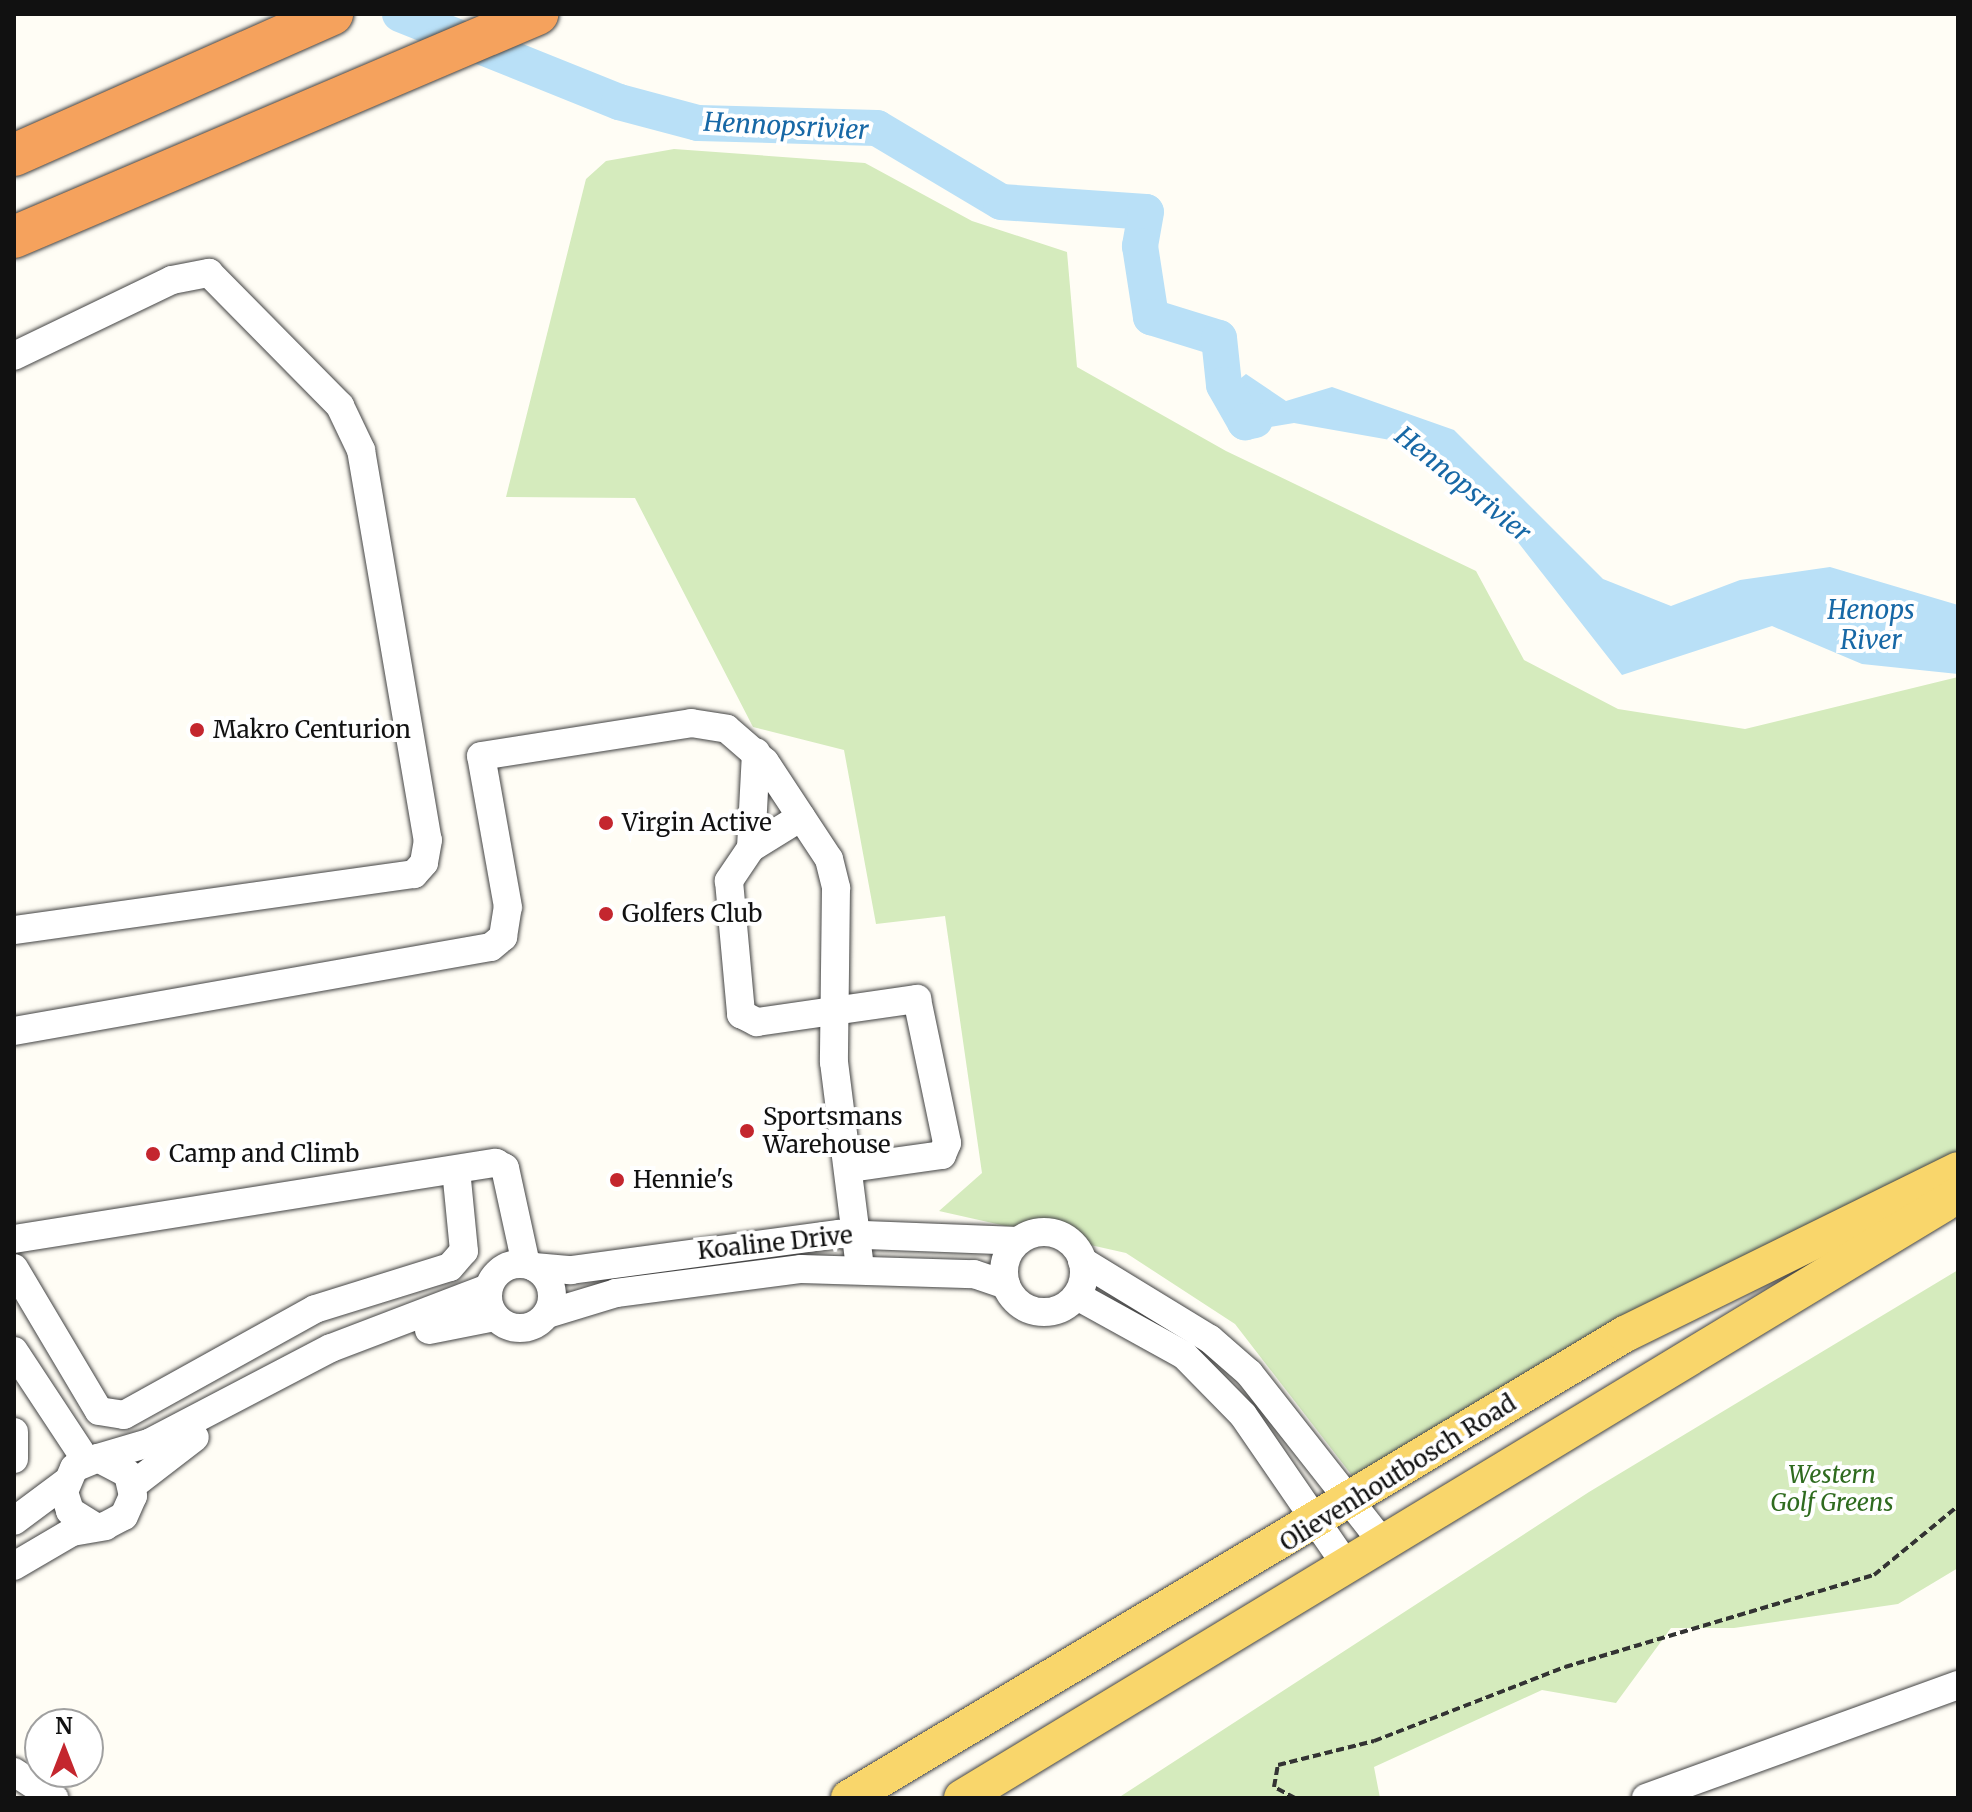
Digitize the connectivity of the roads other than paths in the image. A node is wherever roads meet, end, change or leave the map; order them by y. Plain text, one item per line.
1 (537, 14) edge
2 (330, 15) edge
3 (14, 155) edge
4 (14, 237) edge
5 (14, 356) edge
6 (756, 752) junction
7 (801, 817) junction
8 (751, 848) junction
9 (14, 930) edge
10 (832, 1011) junction
11 (14, 1031) edge
12 (849, 1168) junction
13 (456, 1170) junction
14 (1958, 1170) edge
15 (1958, 1195) edge
16 (858, 1234) junction
17 (14, 1239) edge
18 (1018, 1241) junction
19 (1082, 1261) junction
20 (523, 1266) junction
21 (860, 1267) junction
22 (14, 1268) edge
23 (1006, 1285) junction
24 (488, 1288) junction
25 (1077, 1296) junction
26 (547, 1314) junction
27 (495, 1317) junction
28 (17, 1362) edge
29 (14, 1432) edge
30 (14, 1459) edge
31 (81, 1467) junction
32 (133, 1485) junction
33 (1351, 1502) junction
34 (14, 1521) edge
35 (1318, 1522) junction
36 (94, 1526) junction
37 (1382, 1542) junction
38 (1346, 1565) junction
39 (14, 1566) edge
40 (1958, 1685) edge
41 (14, 1772) edge
42 (54, 1798) edge
43 (849, 1798) edge
44 (962, 1798) edge
45 (1646, 1798) edge

1 - 4 highway
2 - 3 highway
5 - 9 street
6 - 7 street
6 - 8 street
6 - 11 street
7 - 8 street
7 - 10 street
8 - 10 street
10 - 12 street
10 - 12 street
12 - 16 street
13 - 17 street
13 - 20 street
13 - 22 street
14 - 33 main road, Olievenhoutbosch Road
15 - 37 main road, Olievenhoutbosch Road
16 - 18 street, Koaline Drive
16 - 20 street, Koaline Drive
16 - 21 street
18 - 19 street, Koaline Drive
18 - 23 street
19 - 25 street
19 - 33 street, Koaline Drive
20 - 24 street
20 - 26 street
21 - 23 street, Koaline Drive
21 - 26 street, Koaline Drive
23 - 25 street, Koaline Drive
24 - 27 street
24 - 31 street
25 - 35 street
26 - 27 street
27 - 32 street
28 - 31 street
29 - 30 street
31 - 32 street
31 - 34 street
31 - 36 street
32 - 36 street
33 - 35 main road, Olievenhoutbosch Road
33 - 37 street, Koaline Drive
35 - 38 street
35 - 43 main road, Olievenhoutbosch Road
36 - 39 street
37 - 38 main road, Olievenhoutbosch Road
38 - 44 main road, Olievenhoutbosch Road
40 - 45 street
41 - 42 street

